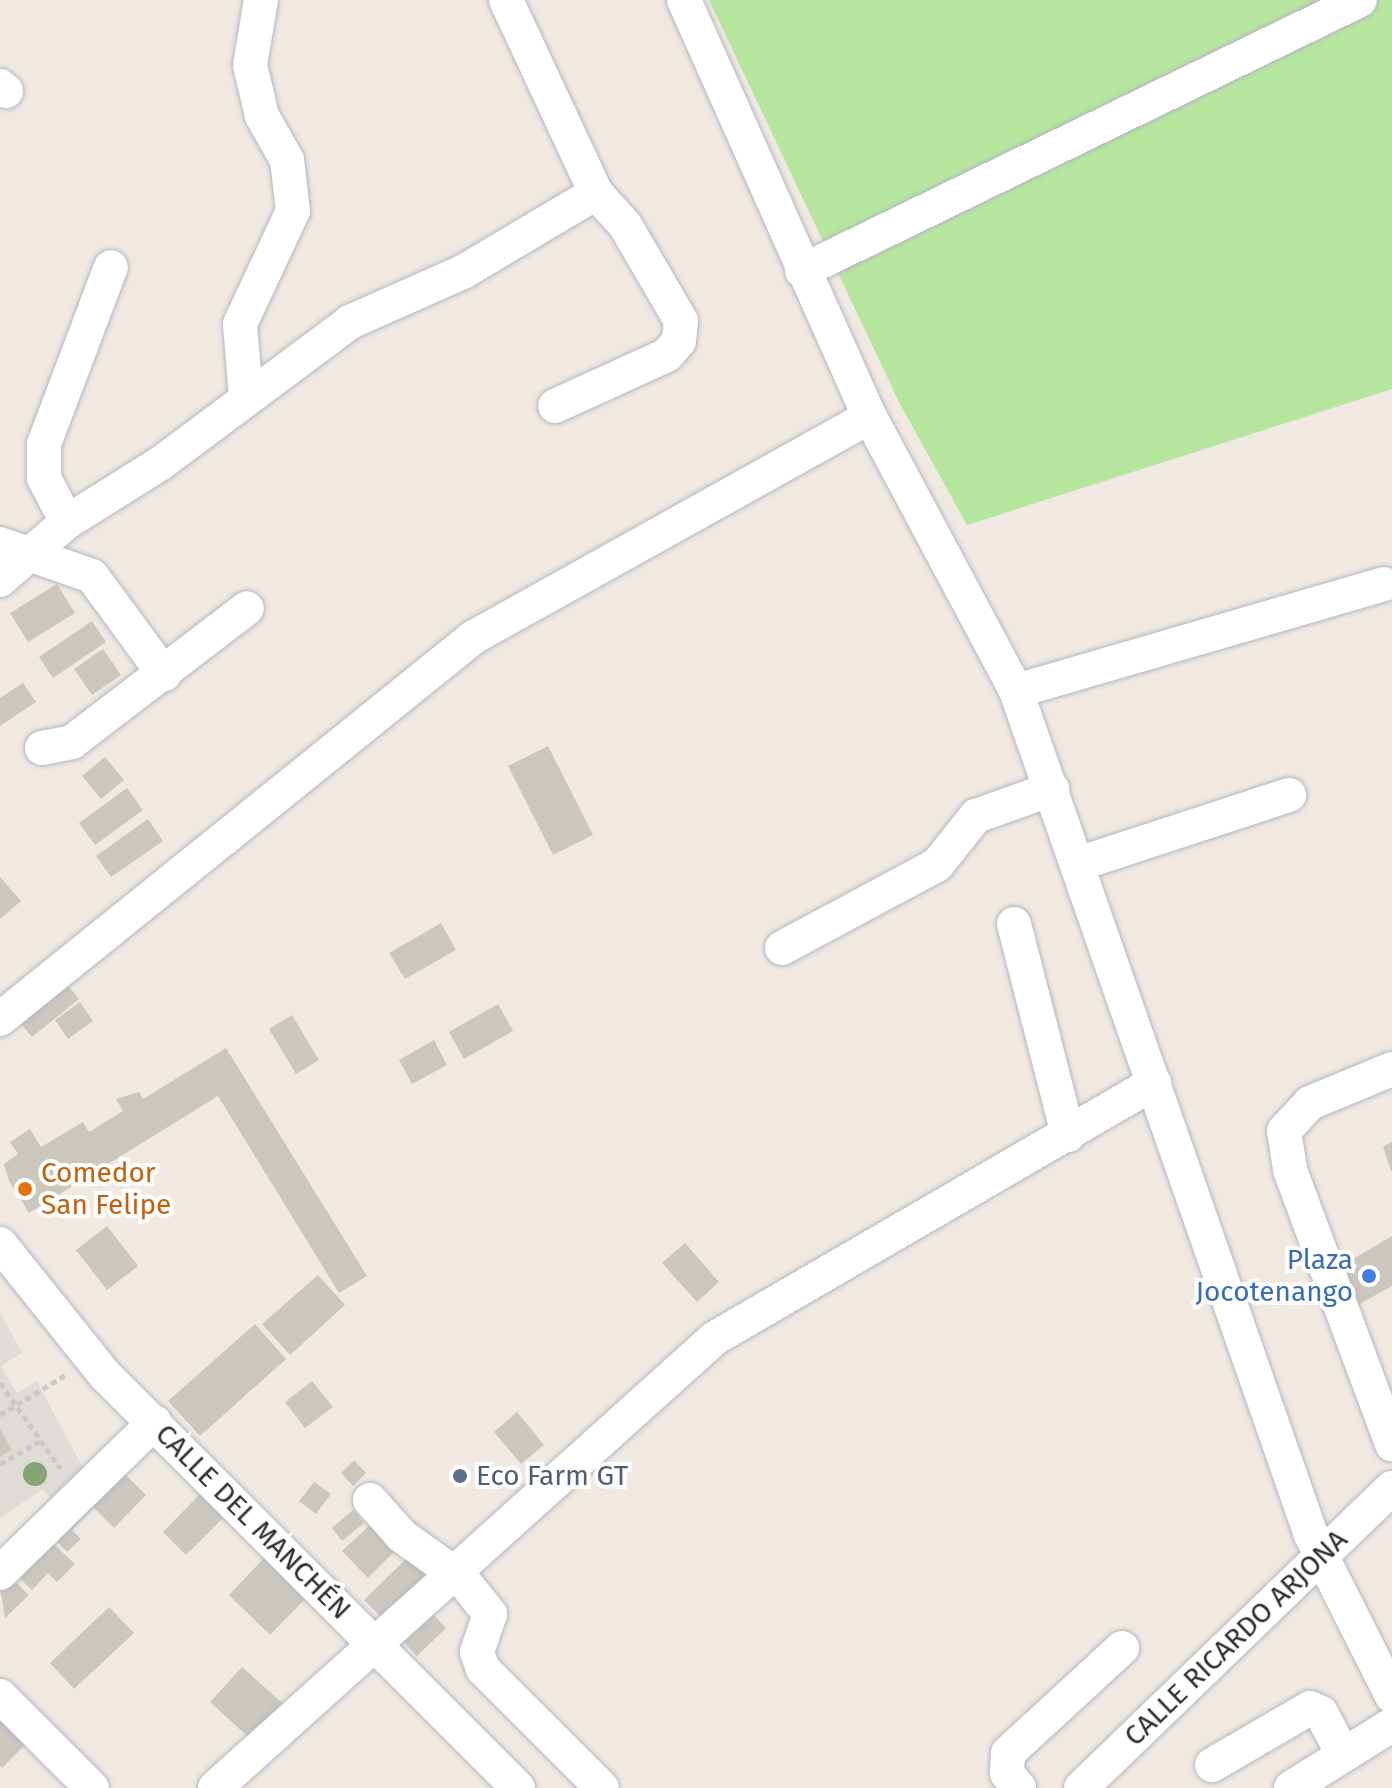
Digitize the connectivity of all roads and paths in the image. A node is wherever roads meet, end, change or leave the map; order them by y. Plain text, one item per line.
1 (261, 0) edge
2 (506, 0) edge
3 (684, 0) edge
4 (1360, 0) edge
5 (596, 193) junction
6 (111, 267) dead end
7 (802, 271) junction
8 (246, 397) junction
9 (555, 406) dead end
10 (870, 417) junction
11 (67, 522) junction
12 (0, 544) edge
13 (36, 552) junction
14 (0, 580) edge
15 (1384, 584) dead end
16 (247, 608) dead end
17 (164, 674) junction
18 (1016, 691) junction
19 (42, 748) dead end
20 (1052, 789) junction
21 (1289, 795) dead end
22 (1081, 863) junction
23 (1014, 924) dead end
24 (782, 948) dead end
25 (0, 1019) edge
26 (1392, 1069) edge
27 (1154, 1083) junction
28 (1068, 1135) junction
29 (0, 1244) edge
30 (92, 1358) junction
31 (0, 1383) edge
32 (15, 1406) junction
33 (0, 1415) edge
34 (155, 1422) junction
35 (40, 1441) junction
36 (1392, 1445) edge
37 (0, 1464) edge
38 (1392, 1488) edge
39 (80, 1496) junction
40 (370, 1500) dead end
41 (1322, 1556) junction
42 (451, 1569) junction
43 (0, 1573) edge
44 (374, 1644) junction
45 (1122, 1648) dead end
46 (0, 1696) edge
47 (1392, 1696) edge
48 (1392, 1725) edge
49 (1343, 1754) junction
50 (1212, 1765) dead end
51 (92, 1788) edge
52 (215, 1788) edge
53 (518, 1788) edge
54 (602, 1788) edge
55 (1019, 1788) edge
56 (1081, 1788) edge
57 (1291, 1788) edge

1 - 8 street
2 - 5 street
3 - 7 street
4 - 7 street
5 - 8 street
5 - 9 street
6 - 11 street
7 - 10 street
8 - 11 street
10 - 18 street
10 - 25 street
11 - 13 street
12 - 13 street
13 - 14 street
13 - 17 street
15 - 18 street
16 - 17 street
17 - 19 street
18 - 20 street
20 - 22 street
20 - 24 street
21 - 22 street
22 - 27 street
23 - 28 street
26 - 36 street
27 - 28 street
27 - 41 street
28 - 42 street
29 - 30 street, CALLE DEL MANCHÉN
30 - 32 path
30 - 34 street, CALLE DEL MANCHÉN
31 - 32 path
32 - 33 path
32 - 35 path
34 - 39 street
34 - 44 street, CALLE DEL MANCHÉN
35 - 37 path
35 - 39 path
38 - 41 street, CALLE RICARDO ARJONA
39 - 43 street
40 - 42 street
41 - 47 street
41 - 56 street, CALLE RICARDO ARJONA
42 - 44 street
42 - 54 street
44 - 52 street
44 - 53 street, CALLE DEL MANCHÉN
45 - 55 street
46 - 51 street
48 - 49 street
49 - 50 street
49 - 57 street

